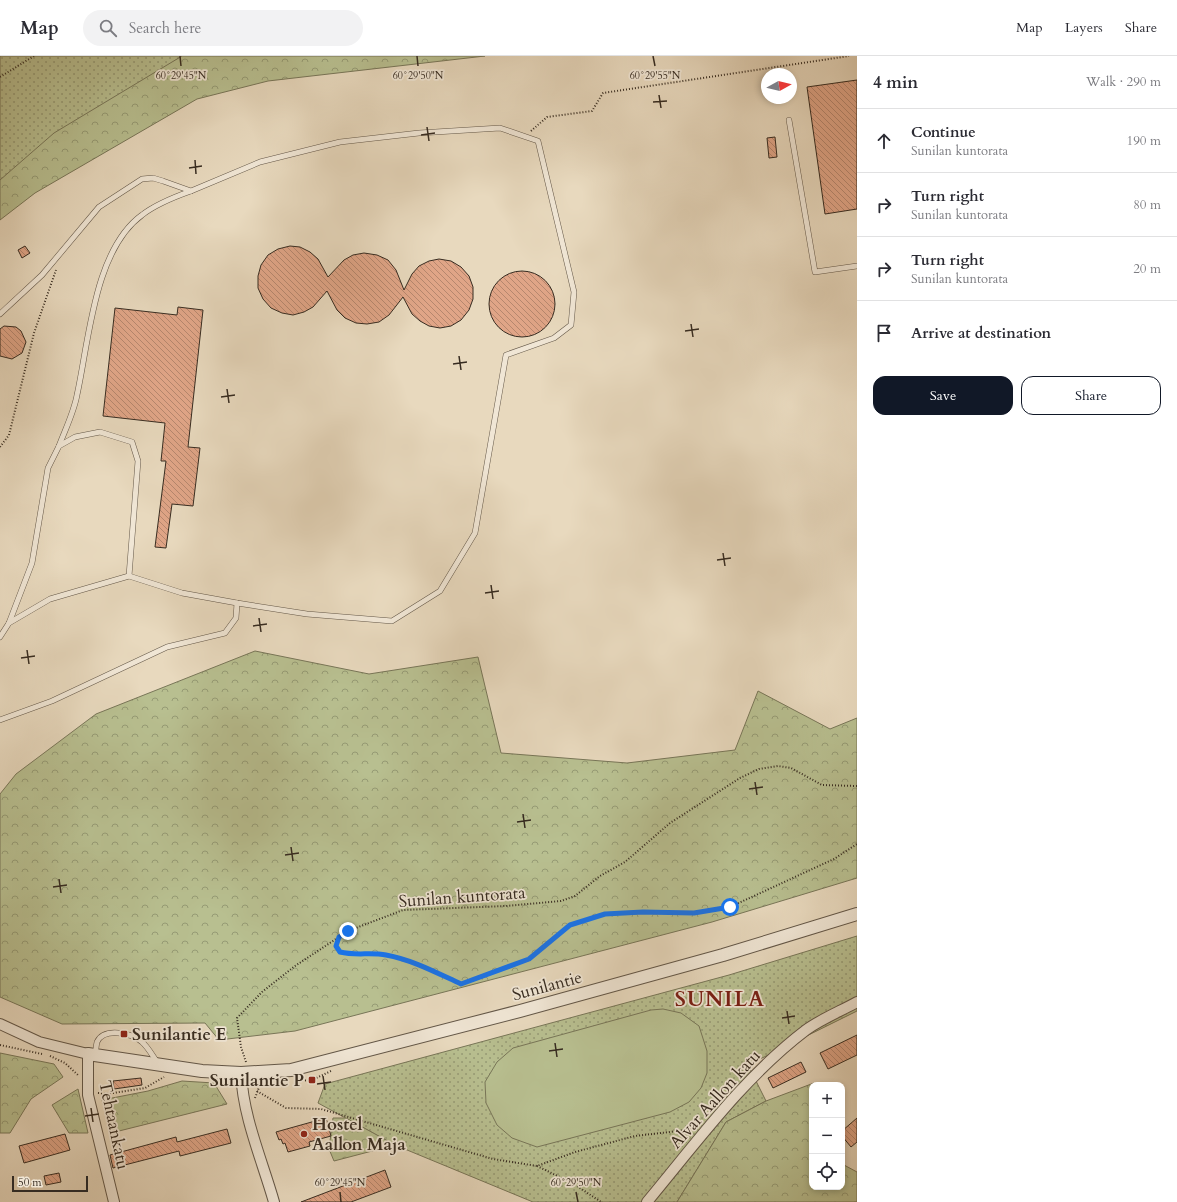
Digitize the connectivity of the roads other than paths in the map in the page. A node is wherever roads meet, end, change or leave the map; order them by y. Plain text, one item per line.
1 (789, 120) dead end
2 (191, 191) junction
3 (857, 266) edge
4 (0, 314) edge
5 (58, 446) junction
6 (129, 576) junction
7 (237, 603) junction
8 (9, 623) junction
9 (0, 637) edge
10 (0, 720) edge
11 (857, 914) edge
12 (857, 1002) edge
13 (0, 1024) edge
14 (91, 1054) junction
15 (158, 1064) junction
16 (246, 1073) junction
17 (114, 1202) edge
18 (274, 1202) edge
19 (647, 1202) edge

1 - 3 lane
2 - 4 lane
2 - 5 lane
2 - 7 lane
5 - 6 lane
5 - 8 lane
6 - 7 lane
6 - 8 lane
7 - 10 lane
8 - 9 lane
11 - 16 street, Sunilantie
12 - 19 street, Alvar Aallon katu
13 - 14 street
14 - 15 street, Sunilantie
14 - 15 lane
14 - 17 street, Tehtaankatu
15 - 16 street, Sunilantie
16 - 18 street

